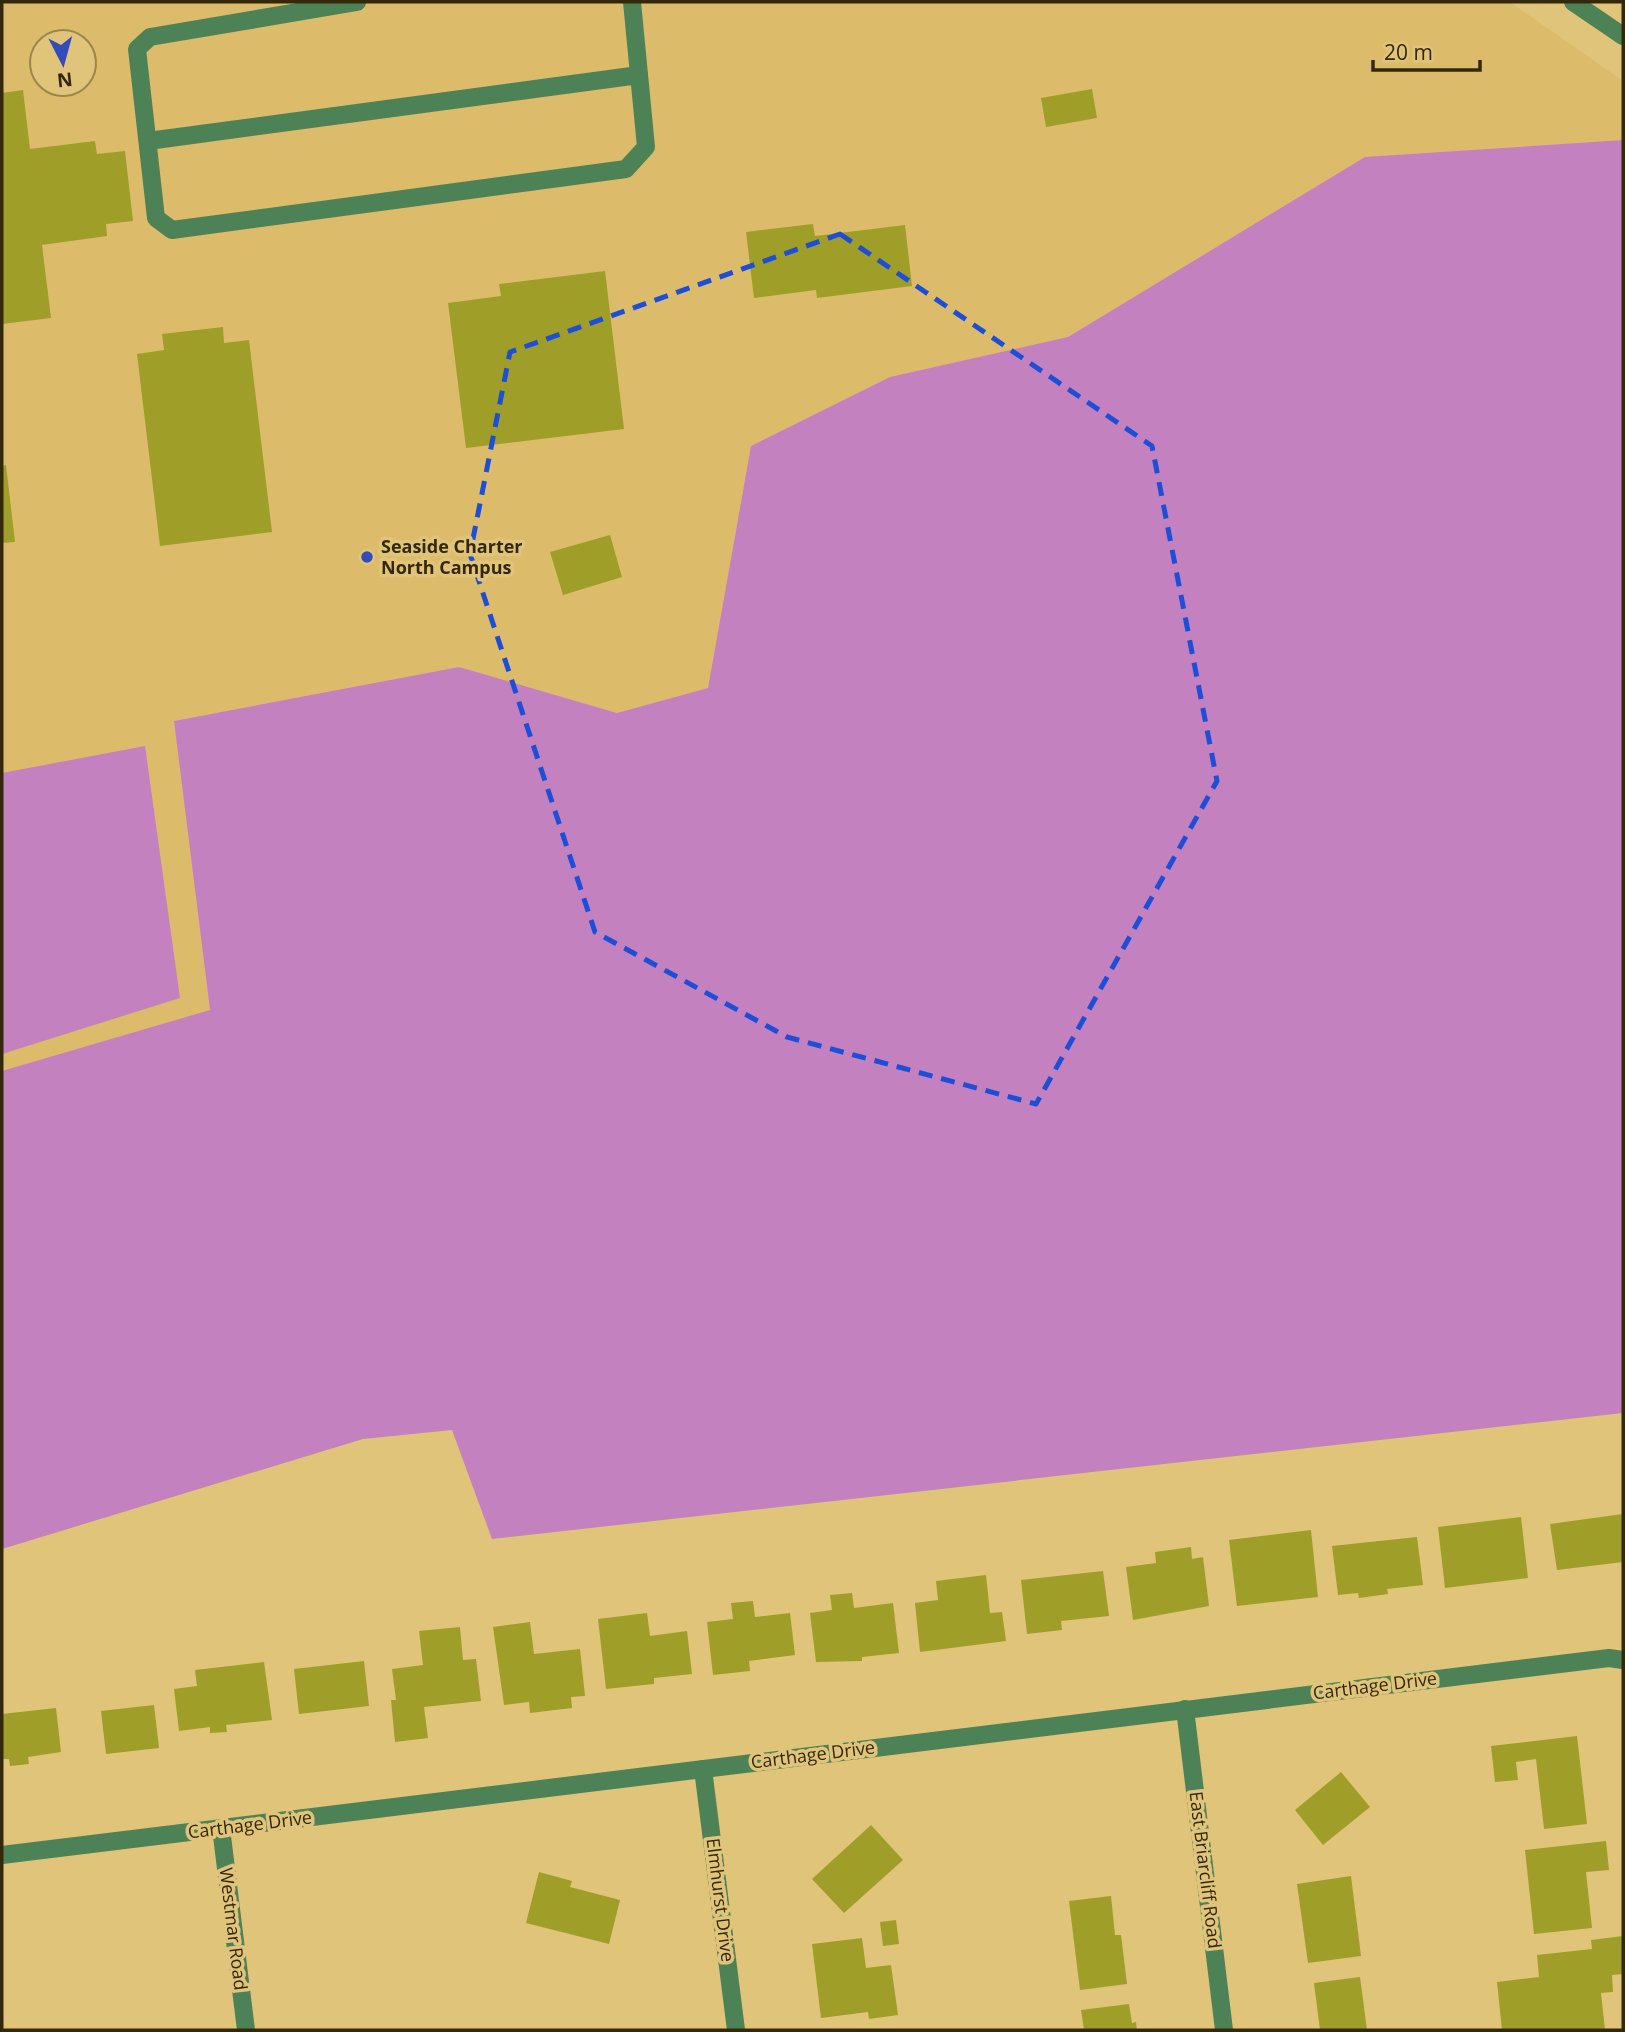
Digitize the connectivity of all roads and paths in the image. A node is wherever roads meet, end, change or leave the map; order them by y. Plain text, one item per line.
1 (357, 2) edge
2 (632, 2) edge
3 (1573, 2) edge
4 (1623, 36) edge
5 (639, 75) junction
6 (148, 141) junction
7 (1623, 1660) edge
8 (1185, 1709) junction
9 (704, 1769) junction
10 (221, 1828) junction
11 (2, 1855) edge
12 (246, 2030) edge
13 (736, 2030) edge
14 (1224, 2030) edge

1 - 6 street
2 - 5 street
3 - 4 street
5 - 6 street
5 - 6 street
7 - 8 street, Carthage Drive
8 - 9 street, Carthage Drive
8 - 14 street, East Briarcliff Road
9 - 10 street, Carthage Drive
9 - 13 street, Elmhurst Drive
10 - 11 street, Carthage Drive
10 - 12 street, Westmar Road

